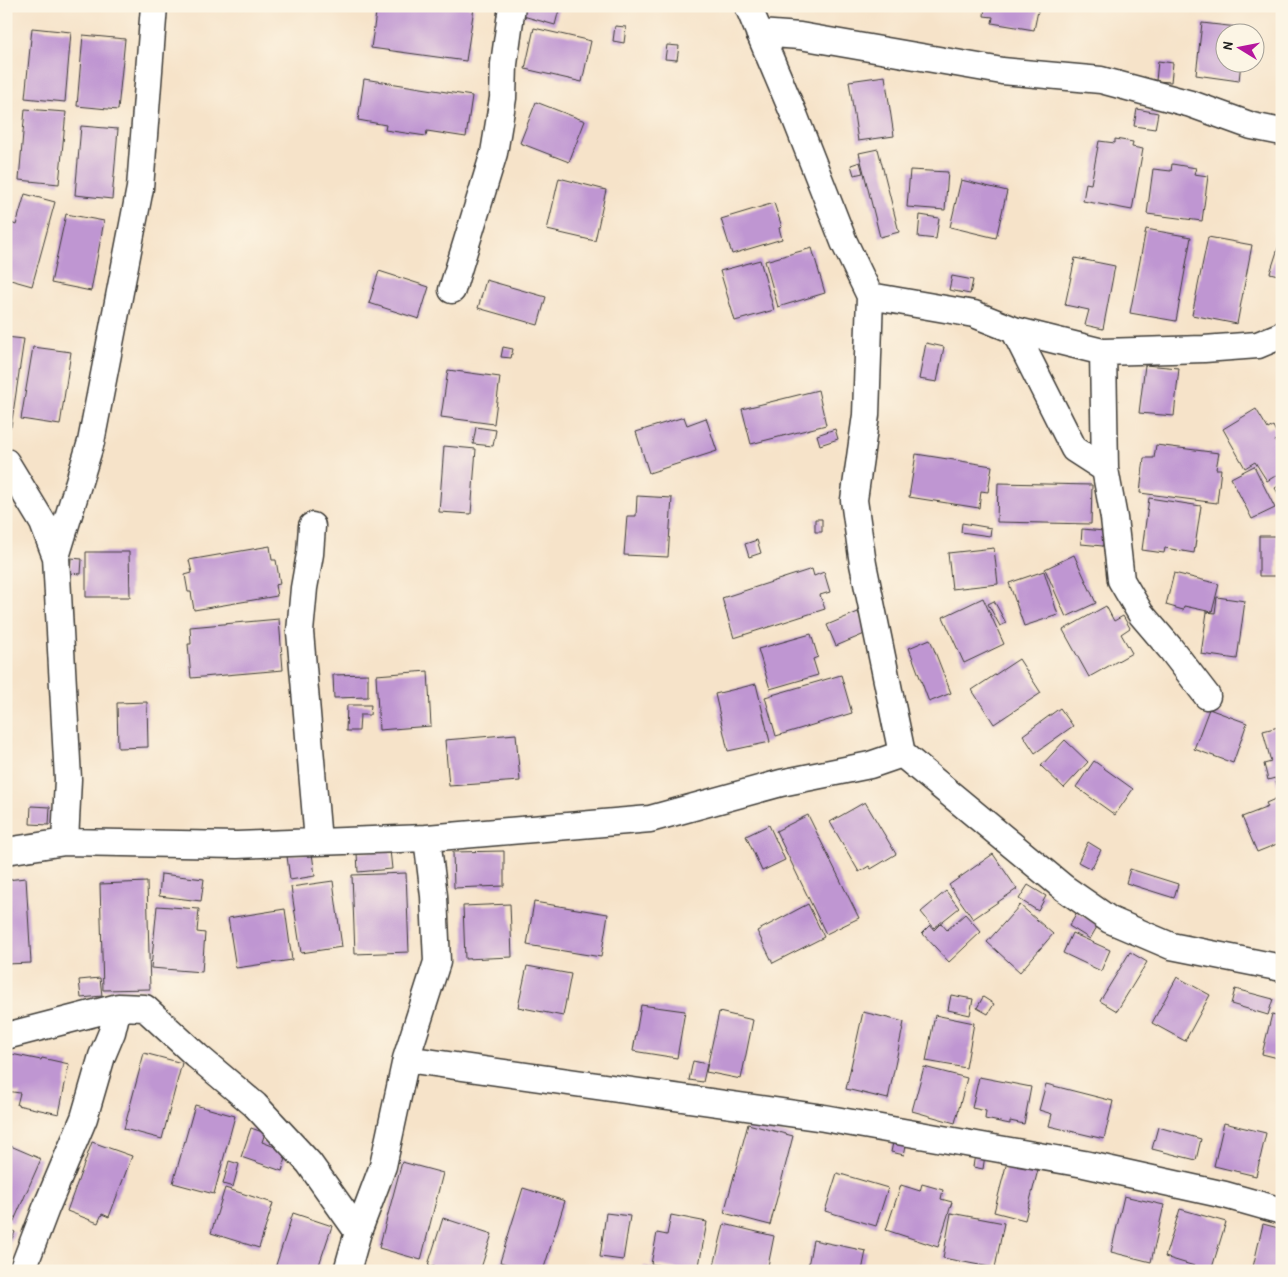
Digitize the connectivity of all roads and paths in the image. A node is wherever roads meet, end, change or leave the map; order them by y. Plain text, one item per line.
1 (154, 6) edge
2 (512, 6) edge
3 (748, 6) edge
4 (759, 33) junction
5 (1282, 132) edge
6 (452, 290) dead end
7 (870, 296) junction
8 (1014, 330) junction
9 (1282, 335) edge
10 (1103, 352) junction
11 (6, 462) edge
12 (1105, 469) junction
13 (312, 526) dead end
14 (56, 557) junction
15 (1208, 696) dead end
16 (902, 754) junction
17 (427, 838) junction
18 (318, 841) junction
19 (65, 842) junction
20 (6, 851) edge
21 (1282, 968) edge
22 (118, 1008) junction
23 (6, 1036) edge
24 (406, 1059) junction
25 (1282, 1211) edge
26 (358, 1232) junction
27 (348, 1270) edge
28 (22, 1271) edge

1 - 14 street
2 - 6 street
3 - 4 street
4 - 5 street
4 - 7 street
7 - 8 street
7 - 16 street
8 - 10 street
8 - 12 street
9 - 10 street
10 - 12 street
11 - 14 street
12 - 15 street
13 - 18 street
14 - 19 street
16 - 17 street
16 - 21 street
17 - 18 street
17 - 24 street
18 - 19 street
19 - 20 street
22 - 23 street
22 - 26 street
22 - 28 street
24 - 25 street
24 - 26 street
26 - 27 street

